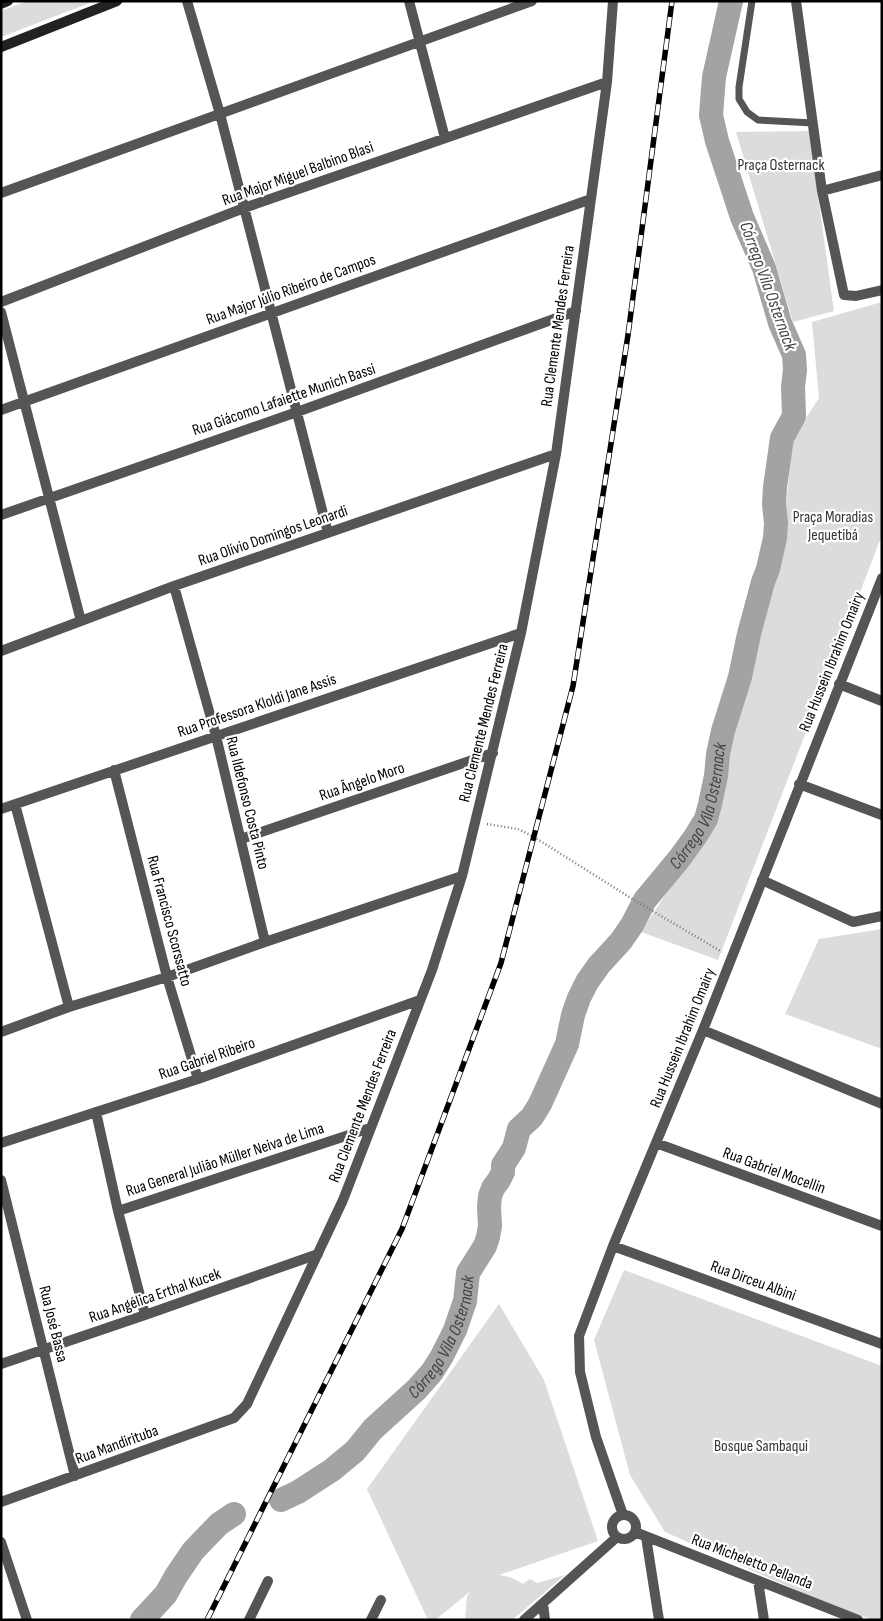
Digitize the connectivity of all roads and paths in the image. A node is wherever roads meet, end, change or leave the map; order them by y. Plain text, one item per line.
1 (8, 1) edge
2 (117, 1) edge
3 (187, 1) edge
4 (410, 1) edge
5 (532, 1) edge
6 (614, 1) edge
7 (752, 1) edge
8 (796, 1) edge
9 (1, 4) edge
10 (420, 43) junction
11 (1, 47) edge
12 (607, 82) junction
13 (220, 114) junction
14 (813, 123) junction
15 (445, 138) junction
16 (882, 175) edge
17 (822, 191) junction
18 (1, 193) edge
19 (591, 199) junction
20 (244, 208) junction
21 (882, 290) edge
22 (1, 302) edge
23 (576, 311) junction
24 (1, 312) edge
25 (271, 313) junction
26 (24, 402) junction
27 (1, 410) edge
28 (297, 412) junction
29 (556, 454) junction
30 (49, 498) junction
31 (1, 515) edge
32 (328, 533) junction
33 (881, 580) edge
34 (174, 586) junction
35 (81, 621) junction
36 (522, 633) junction
37 (1, 651) edge
38 (839, 684) junction
39 (882, 701) edge
40 (216, 736) junction
41 (493, 753) junction
42 (114, 770) junction
43 (800, 784) junction
44 (15, 804) junction
45 (1, 809) edge
46 (882, 815) edge
47 (476, 822) junction
48 (241, 839) junction
49 (462, 876) junction
50 (762, 880) junction
51 (882, 916) edge
52 (265, 942) junction
53 (731, 957) junction
54 (166, 977) junction
55 (420, 1000) junction
56 (69, 1007) junction
57 (703, 1030) junction
58 (1, 1032) edge
59 (198, 1079) junction
60 (882, 1104) edge
61 (96, 1112) junction
62 (370, 1128) junction
63 (1, 1143) edge
64 (656, 1143) junction
65 (1, 1180) edge
66 (118, 1211) junction
67 (882, 1226) edge
68 (613, 1246) junction
69 (318, 1254) junction
70 (145, 1316) junction
71 (882, 1344) edge
72 (44, 1350) junction
73 (1, 1364) edge
74 (241, 1412) joint
75 (75, 1476) junction
76 (1, 1502) edge
77 (623, 1515) junction
78 (635, 1532) junction
79 (617, 1537) junction
80 (646, 1537) junction
81 (1, 1542) edge
82 (758, 1580) junction
83 (268, 1581) dead end
84 (381, 1600) dead end
85 (543, 1604) junction
86 (27, 1620) edge
87 (249, 1620) edge
88 (371, 1620) edge
89 (524, 1620) edge
90 (545, 1620) edge
91 (659, 1620) edge
92 (764, 1620) edge
93 (858, 1620) edge

1 - 9 main road
2 - 11 main road
3 - 13 street
4 - 10 street
5 - 10 street
6 - 12 street, Rua Clemente Mendes Ferreira
7 - 14 lane
8 - 14 street
10 - 13 street
10 - 15 street
12 - 15 street, Rua Major Miguel Balbino Blasi
12 - 19 street, Rua Clemente Mendes Ferreira
13 - 18 street
13 - 20 street
14 - 17 street
15 - 20 street, Rua Major Miguel Balbino Blasi
16 - 17 street
17 - 21 street
19 - 23 street, Rua Clemente Mendes Ferreira
19 - 25 street, Rua Major Júlio Ribeiro de Campos
20 - 22 street, Rua Major Miguel Balbino Blasi
20 - 25 street
23 - 28 street, Rua Giácomo Lafaiette Munich Bassi
23 - 29 street, Rua Clemente Mendes Ferreira
24 - 26 street
25 - 26 street, Rua Major Júlio Ribeiro de Campos
25 - 28 street
26 - 27 street, Rua Major Júlio Ribeiro de Campos
26 - 30 street
28 - 30 street, Rua Giácomo Lafaiette Munich Bassi
28 - 32 street
29 - 32 street, Rua Olívio Domingos Leonardi
29 - 36 street, Rua Clemente Mendes Ferreira
30 - 31 street, Rua Giácomo Lafaiette Munich Bassi
30 - 35 street
32 - 34 street, Rua Olívio Domingos Leonardi
33 - 38 street, Rua Hussein Ibrahim Omairy
34 - 35 street, Rua Olívio Domingos Leonardi
34 - 40 street, Rua Ildefonso Costa Pinto
35 - 37 street, Rua Olívio Domingos Leonardi
36 - 40 street, Rua Professora Kloldi Jane Assis
36 - 41 street, Rua Clemente Mendes Ferreira
38 - 39 street
38 - 43 street, Rua Hussein Ibrahim Omairy
40 - 42 street, Rua Professora Kloldi Jane Assis
40 - 48 street, Rua Ildefonso Costa Pinto
41 - 47 street, Rua Clemente Mendes Ferreira
41 - 48 street, Rua Ângelo Moro
42 - 44 street, Rua Professora Kloldi Jane Assis
42 - 54 street, Rua Francisco Scorssatto
43 - 46 street
43 - 50 street, Rua Hussein Ibrahim Omairy
44 - 45 street, Rua Professora Kloldi Jane Assis
44 - 56 street
47 - 49 street, Rua Clemente Mendes Ferreira
47 - 53 path
48 - 52 street, Rua Ildefonso Costa Pinto
49 - 52 street
49 - 55 street, Rua Clemente Mendes Ferreira
50 - 51 street
50 - 53 street, Rua Hussein Ibrahim Omairy
52 - 54 street
53 - 57 street, Rua Hussein Ibrahim Omairy
54 - 56 street
54 - 59 street, Rua Francisco Scorssatto
55 - 59 street, Rua Gabriel Ribeiro
55 - 62 street, Rua Clemente Mendes Ferreira
56 - 58 street
57 - 60 street
57 - 64 street, Rua Hussein Ibrahim Omairy
59 - 61 street, Rua Gabriel Ribeiro
61 - 63 street, Rua Gabriel Ribeiro
61 - 66 street
62 - 66 street, Rua General Julião Müller Neiva de Lima
62 - 69 street, Rua Clemente Mendes Ferreira
64 - 67 street, Rua Gabriel Mocellin
64 - 68 street, Rua Hussein Ibrahim Omairy
65 - 72 street, Rua José Bassa
66 - 70 street
68 - 71 street, Rua Dirceu Albini
68 - 77 street, Rua Hussein Ibrahim Omairy
69 - 70 street, Rua Angélica Erthal Kucek
69 - 74 street, Rua Clemente Mendes Ferreira
70 - 72 street, Rua Angélica Erthal Kucek
72 - 73 street, Rua Angélica Erthal Kucek
72 - 75 street, Rua José Bassa
74 - 75 street, Rua Mandirituba
75 - 76 street, Rua Mandirituba
77 - 78 street
77 - 79 street
78 - 79 street
78 - 80 street, Rua Micheletto Pellanda
79 - 85 street
80 - 82 street, Rua Micheletto Pellanda
80 - 91 street
81 - 86 street
82 - 92 street
82 - 93 street, Rua Micheletto Pellanda
83 - 87 street
84 - 88 street
85 - 89 street
85 - 90 street

